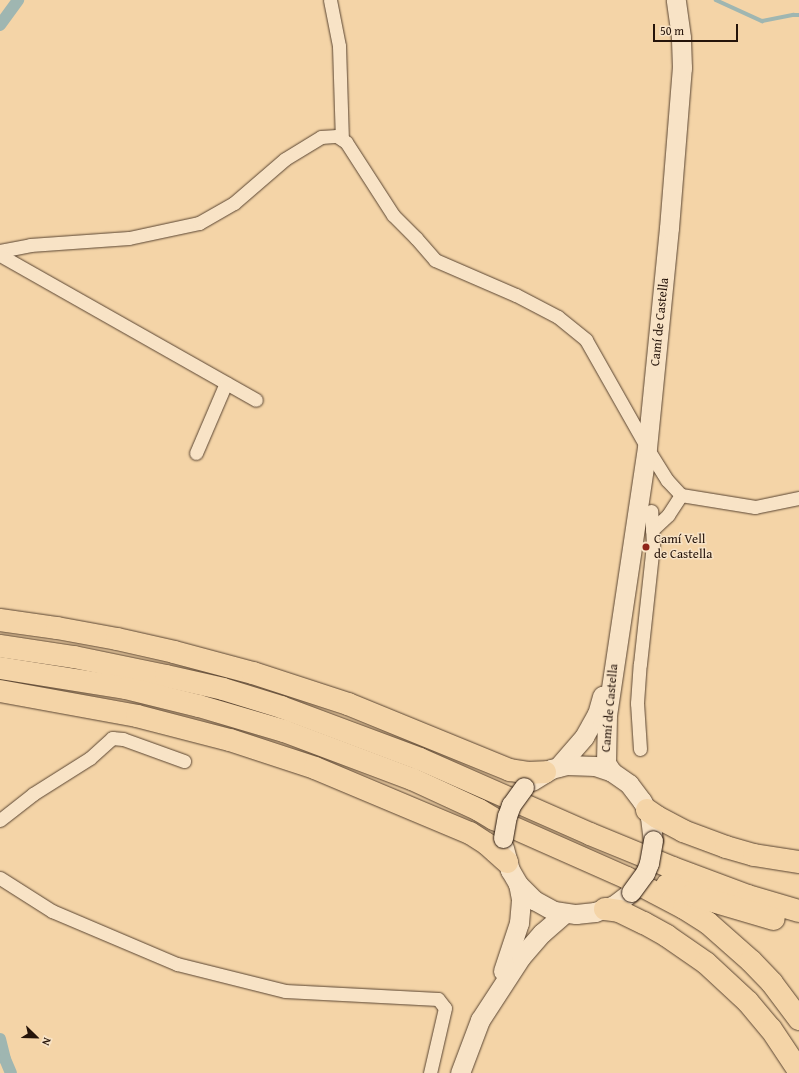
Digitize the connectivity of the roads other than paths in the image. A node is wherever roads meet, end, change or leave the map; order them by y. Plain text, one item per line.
1 (329, 0) edge
2 (677, 2) edge
3 (342, 139) junction
4 (0, 251) edge
5 (0, 255) edge
6 (226, 383) junction
7 (256, 400) dead end
8 (647, 448) junction
9 (196, 452) dead end
10 (681, 496) junction
11 (799, 498) edge
12 (651, 511) dead end
13 (652, 530) junction
14 (0, 620) edge
15 (617, 642) junction
16 (0, 646) edge
17 (0, 668) edge
18 (0, 691) edge
19 (640, 749) dead end
20 (184, 761) dead end
21 (552, 770) junction
22 (612, 772) junction
23 (479, 810) junction
24 (647, 810) junction
25 (0, 820) edge
26 (507, 862) junction
27 (799, 862) edge
28 (0, 878) edge
29 (518, 884) junction
30 (605, 909) junction
31 (799, 912) edge
32 (566, 913) junction
33 (799, 926) edge
34 (486, 1011) junction
35 (799, 1019) edge
36 (799, 1071) edge
37 (430, 1073) edge
38 (460, 1073) edge

1 - 3 street
2 - 8 main road, Camí de Castella
3 - 4 street
3 - 8 street
5 - 6 street
6 - 7 street
6 - 9 street
8 - 10 street
8 - 15 main road, Camí de Castella
10 - 11 street
10 - 13 street
12 - 13 street
13 - 19 street
14 - 21 highway
15 - 21 main road, Camí de Castella
15 - 22 main road, Camí de Castella
16 - 31 highway
17 - 23 highway
18 - 26 highway
20 - 25 street
21 - 22 main road
21 - 26 main road, Camí de Castella, bridge
22 - 24 main road
23 - 33 highway
23 - 35 highway
24 - 27 highway
24 - 30 main road, bridge
26 - 29 main road, Camí de Castella
28 - 37 street
29 - 32 main road
29 - 34 main road
30 - 32 main road
30 - 36 highway
32 - 34 main road
34 - 38 main road

